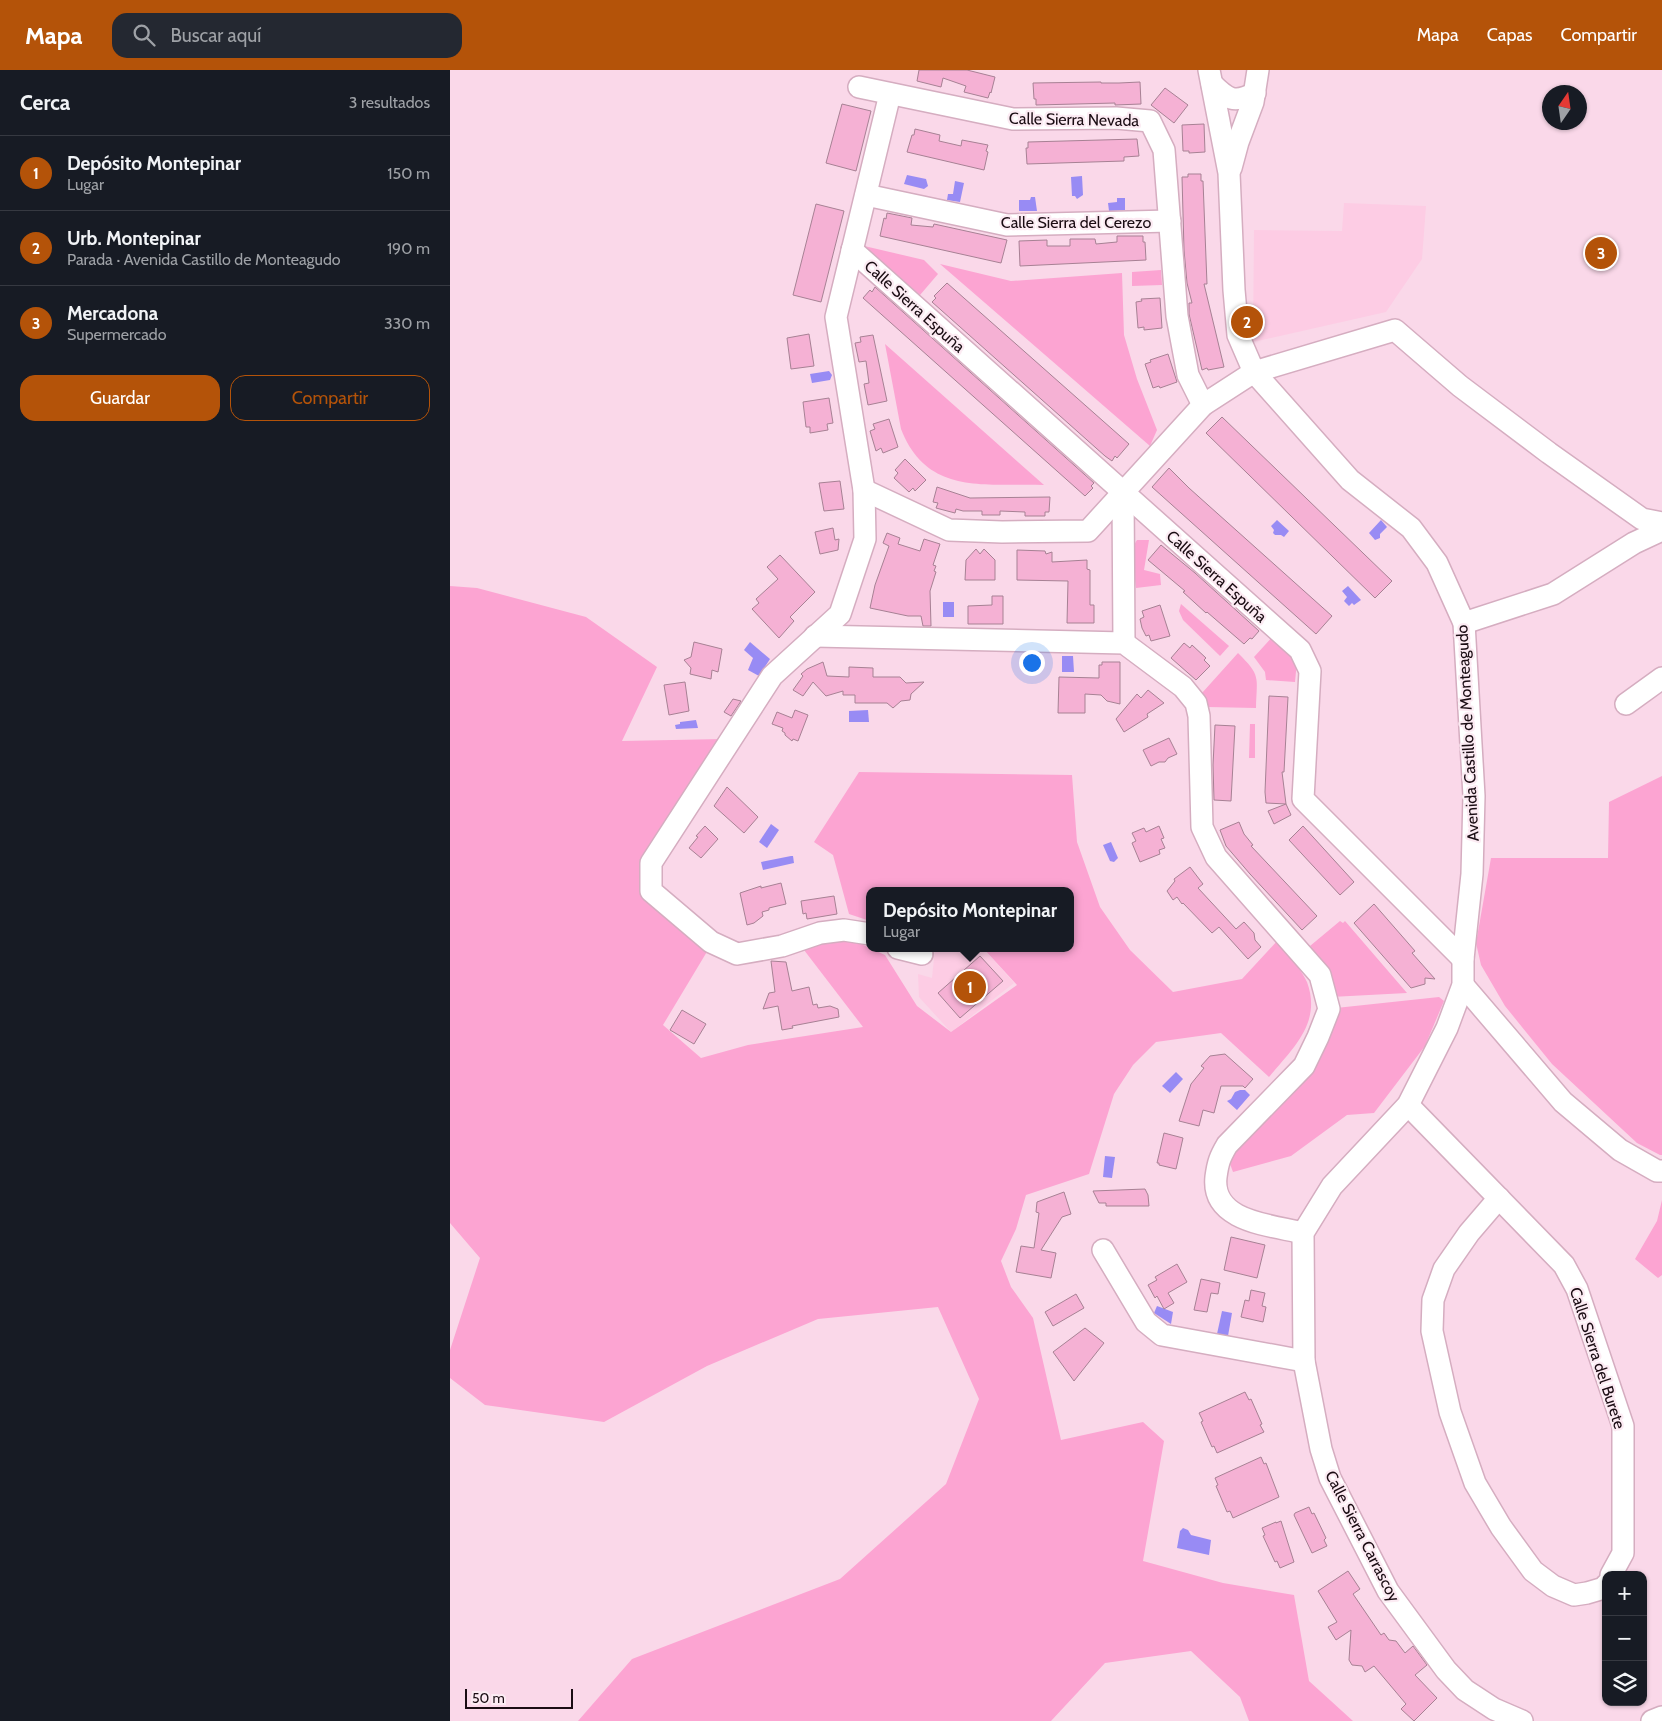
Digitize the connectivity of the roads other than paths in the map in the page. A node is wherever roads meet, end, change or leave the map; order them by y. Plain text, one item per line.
1 (1258, 70) edge
2 (1211, 77) edge
3 (859, 87) dead end
4 (1255, 93) junction
5 (890, 94) junction
6 (1229, 173) junction
7 (866, 195) junction
8 (1170, 221) junction
9 (852, 250) junction
10 (1254, 372) junction
11 (1203, 405) junction
12 (864, 490) junction
13 (1123, 493) junction
14 (1662, 523) edge
15 (1662, 530) edge
16 (1464, 623) junction
17 (815, 636) junction
18 (1124, 643) junction
19 (1662, 678) edge
20 (1626, 704) dead end
21 (866, 933) edge
22 (914, 952) edge
23 (922, 954) dead end
24 (1462, 959) junction
25 (1463, 985) junction
26 (1408, 1105) junction
27 (1662, 1171) edge
28 (1499, 1198) junction
29 (1303, 1233) junction
30 (1103, 1250) dead end
31 (1304, 1361) junction
32 (1613, 1571) edge
33 (1602, 1589) edge
34 (1662, 1717) edge
35 (1522, 1721) edge
36 (1652, 1721) edge

1 - 4 street, Avenida Castillo de Monteagudo
2 - 4 street, Avenida Castillo de Monteagudo
2 - 6 street, Avenida Castillo de Monteagudo
3 - 5 street, Calle Sierra Nevada
4 - 6 street, Avenida Castillo de Monteagudo
5 - 7 street
5 - 8 street, Calle Sierra Nevada
6 - 10 street, Avenida Castillo de Monteagudo
7 - 8 street, Calle Sierra del Cerezo
7 - 9 street
8 - 11 street, Calle Sierra Nevada
9 - 12 street
9 - 13 street, Calle Sierra Espuña
10 - 11 street
10 - 14 street
10 - 16 street, Avenida Castillo de Monteagudo
11 - 13 street
12 - 13 street
12 - 17 street
13 - 18 street
13 - 24 street, Calle Sierra Espuña
15 - 16 street
16 - 24 street, Avenida Castillo de Monteagudo
17 - 18 street
17 - 21 street
18 - 29 street
19 - 20 street
22 - 23 street
24 - 25 street, Avenida Castillo de Monteagudo
25 - 26 street
25 - 27 street
26 - 28 street, Calle Sierra del Burete
26 - 29 street
28 - 32 street, Calle Sierra del Burete
28 - 33 street
29 - 31 street, Calle Sierra Carrascoy
30 - 31 street
31 - 35 street, Calle Sierra Carrascoy
34 - 36 street

